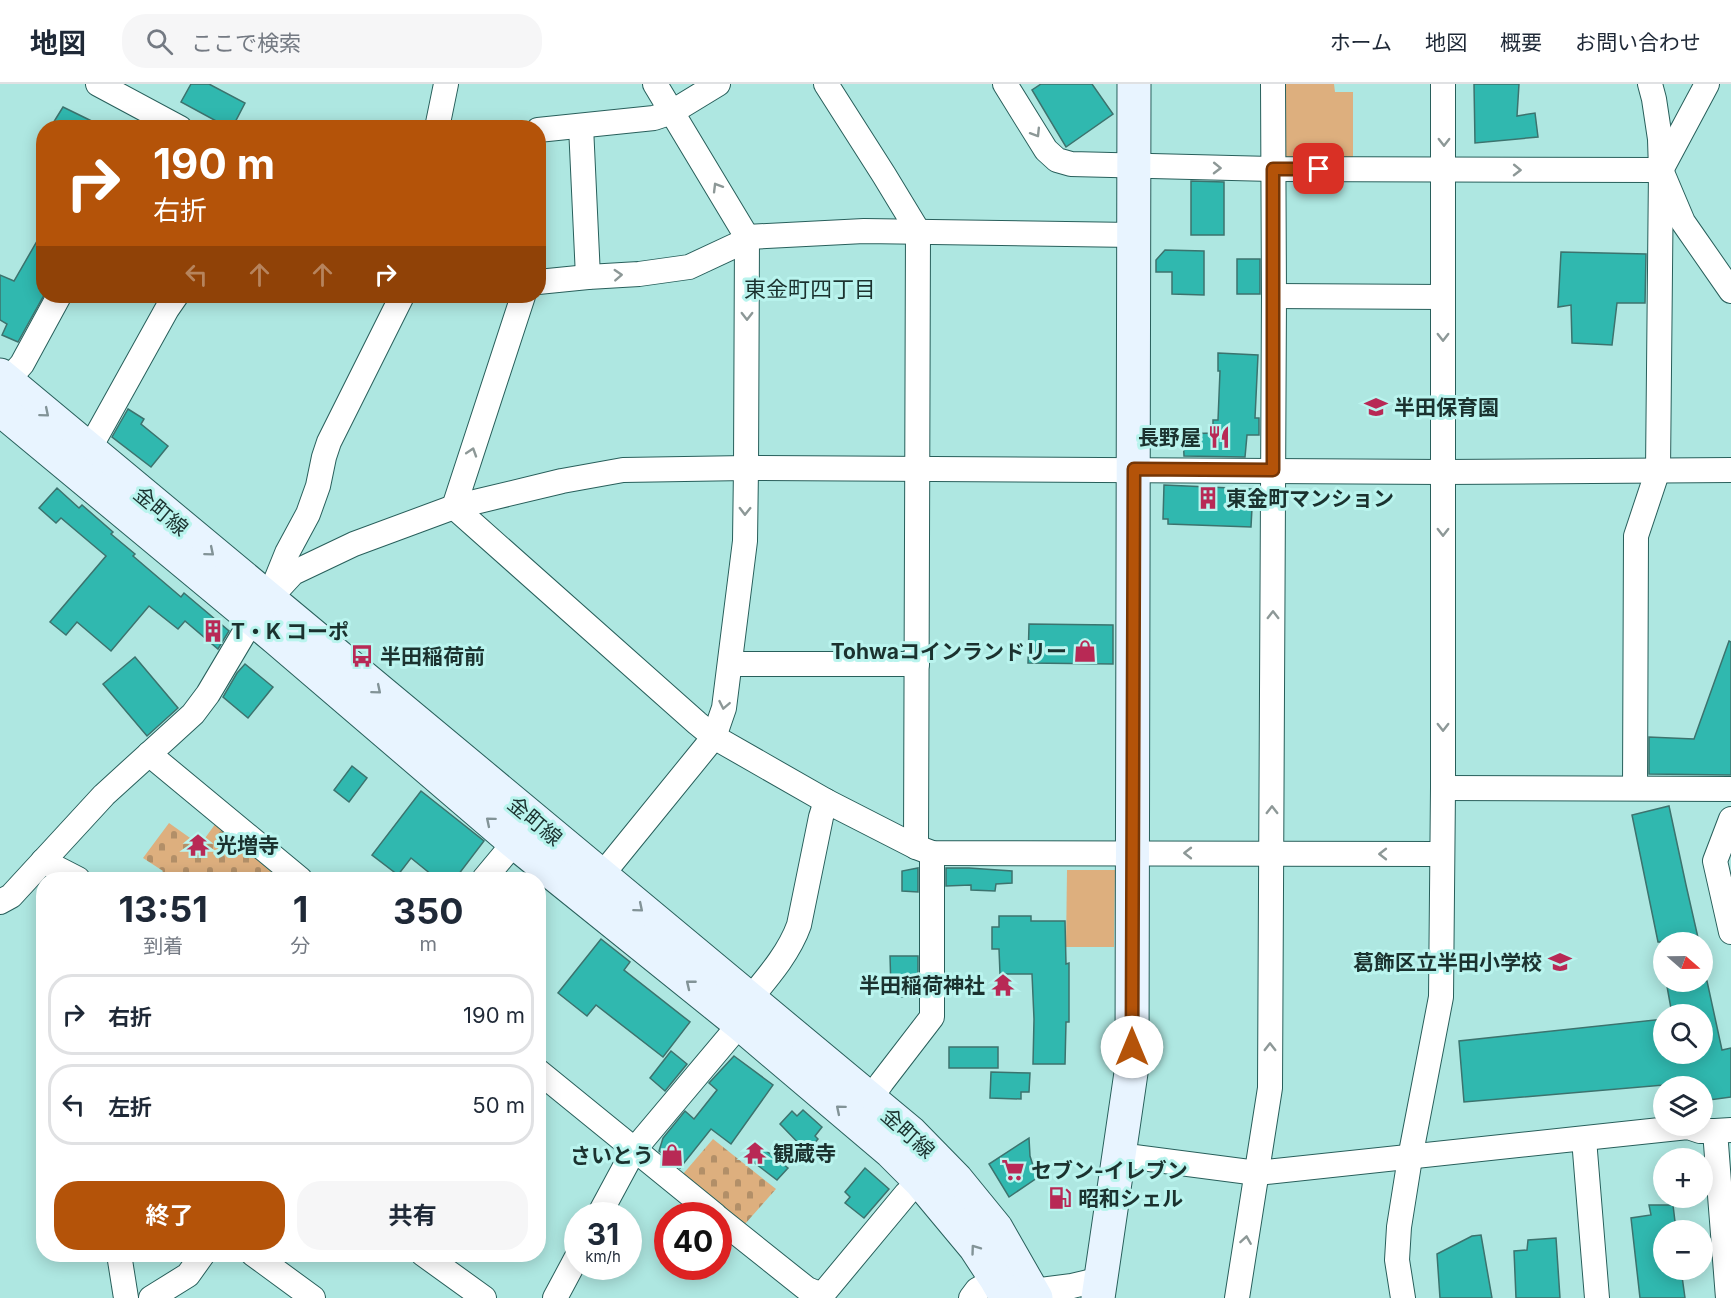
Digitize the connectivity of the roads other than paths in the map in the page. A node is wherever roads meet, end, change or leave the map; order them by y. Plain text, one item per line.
1 (98, 84) edge
2 (446, 84) edge
3 (655, 84) edge
4 (718, 84) edge
5 (826, 84) edge
6 (1005, 84) edge
7 (1134, 84) edge
8 (1273, 84) edge
9 (1443, 84) edge
10 (1650, 84) edge
11 (1707, 84) edge
12 (672, 112) junction
13 (152, 120) edge
14 (439, 120) edge
15 (581, 126) junction
16 (546, 129) edge
17 (1134, 167) junction
18 (1273, 169) junction
19 (1444, 170) junction
20 (1661, 170) junction
21 (918, 231) junction
22 (1133, 235) junction
23 (747, 238) junction
24 (588, 277) junction
25 (546, 281) edge
26 (1731, 291) edge
27 (1274, 296) junction
28 (1443, 297) junction
29 (55, 303) edge
30 (171, 303) edge
31 (398, 303) edge
32 (521, 303) edge
33 (2, 388) edge
34 (88, 449) junction
35 (746, 468) junction
36 (917, 468) junction
37 (1134, 469) junction
38 (1273, 470) junction
39 (1658, 470) junction
40 (1731, 470) edge
41 (1443, 472) junction
42 (454, 507) junction
43 (261, 610) junction
44 (730, 664) junction
45 (916, 664) junction
46 (714, 737) junction
47 (149, 754) junction
48 (1443, 788) junction
49 (1635, 788) junction
50 (1731, 789) edge
51 (826, 801) junction
52 (1731, 819) edge
53 (524, 831) junction
54 (924, 850) junction
55 (1133, 853) junction
56 (1272, 854) junction
57 (1442, 854) junction
58 (43, 861) junction
59 (64, 872) edge
60 (292, 872) edge
61 (490, 872) edge
62 (601, 876) junction
63 (0, 902) edge
64 (1731, 932) edge
65 (745, 1012) junction
66 (546, 1078) edge
67 (870, 1099) junction
68 (1727, 1132) edge
69 (1584, 1139) junction
70 (634, 1150) junction
71 (1119, 1155) junction
72 (1410, 1158) junction
73 (1257, 1173) junction
74 (920, 1181) junction
75 (606, 1202) edge
76 (699, 1202) edge
77 (732, 1229) edge
78 (120, 1262) edge
79 (197, 1262) edge
80 (265, 1262) edge
81 (441, 1262) edge
82 (565, 1280) edge
83 (1100, 1289) edge
84 (1009, 1293) edge
85 (823, 1297) edge
86 (126, 1298) edge
87 (151, 1298) edge
88 (312, 1298) edge
89 (484, 1298) edge
90 (555, 1298) edge
91 (1237, 1298) edge
92 (1403, 1298) edge
93 (1597, 1298) edge
94 (1728, 1298) edge

1 - 13 street
2 - 14 street
3 - 12 street
4 - 12 street
5 - 21 street
6 -> 17 street
7 - 17 main road
8 - 18 street
9 -> 19 street
10 - 20 street
11 - 20 street
12 - 15 street
23 -> 12 street
15 - 16 street
15 - 24 street
17 -> 18 street
17 - 22 main road
18 - 19 street
18 - 27 street
19 -> 20 street
19 - 28 street
20 - 26 street
20 - 39 street
21 - 22 street
21 - 23 street
21 - 36 street
22 - 37 main road
24 -> 23 street
23 -> 35 street
24 - 25 street
27 - 28 street
27 - 38 street
28 -> 41 street
29 - 33 street
30 - 34 street
31 - 43 street
42 -> 32 street
33 -> 34 main road, 金町線
33 - 43 main road, 金町線
34 -> 43 main road, 金町線
35 - 36 street
35 - 42 street
35 -> 44 street
36 - 37 street
36 - 45 street
37 - 38 street
37 - 55 main road
38 - 41 street
56 -> 38 street
39 - 40 street
39 - 41 street
39 - 49 street
41 -> 48 street
42 - 43 street
42 - 46 street
43 - 47 street
43 - 53 main road, 金町線
44 - 45 street
44 -> 46 street
45 - 54 street
46 - 51 street
46 - 62 street
47 - 58 street
47 - 60 street
48 - 49 street
48 - 57 street
49 - 50 street
51 - 54 street
51 - 65 street
52 - 64 street
53 - 61 street
53 - 62 main road, 金町線
65 -> 53 main road, 金町線
54 - 55 street
54 - 67 street
56 -> 55 street
55 - 71 main road
57 -> 56 street
73 -> 56 street
57 - 72 street
58 - 59 street
58 - 63 street
62 -> 65 main road, 金町線
65 - 67 main road, 金町線
65 - 70 street
74 -> 65 main road, 金町線
66 - 70 street
67 - 84 main road, 金町線
68 - 69 street
68 - 94 street
69 - 72 street
69 - 93 street
70 - 75 street
70 - 76 street
71 - 73 street
71 - 83 main road
72 - 73 street
72 - 92 street
91 -> 73 street
84 -> 74 main road, 金町線
74 - 85 street
77 - 85 street
78 - 86 street
79 - 87 street
80 - 88 street
81 - 89 street
82 - 90 street
83 - 84 street

